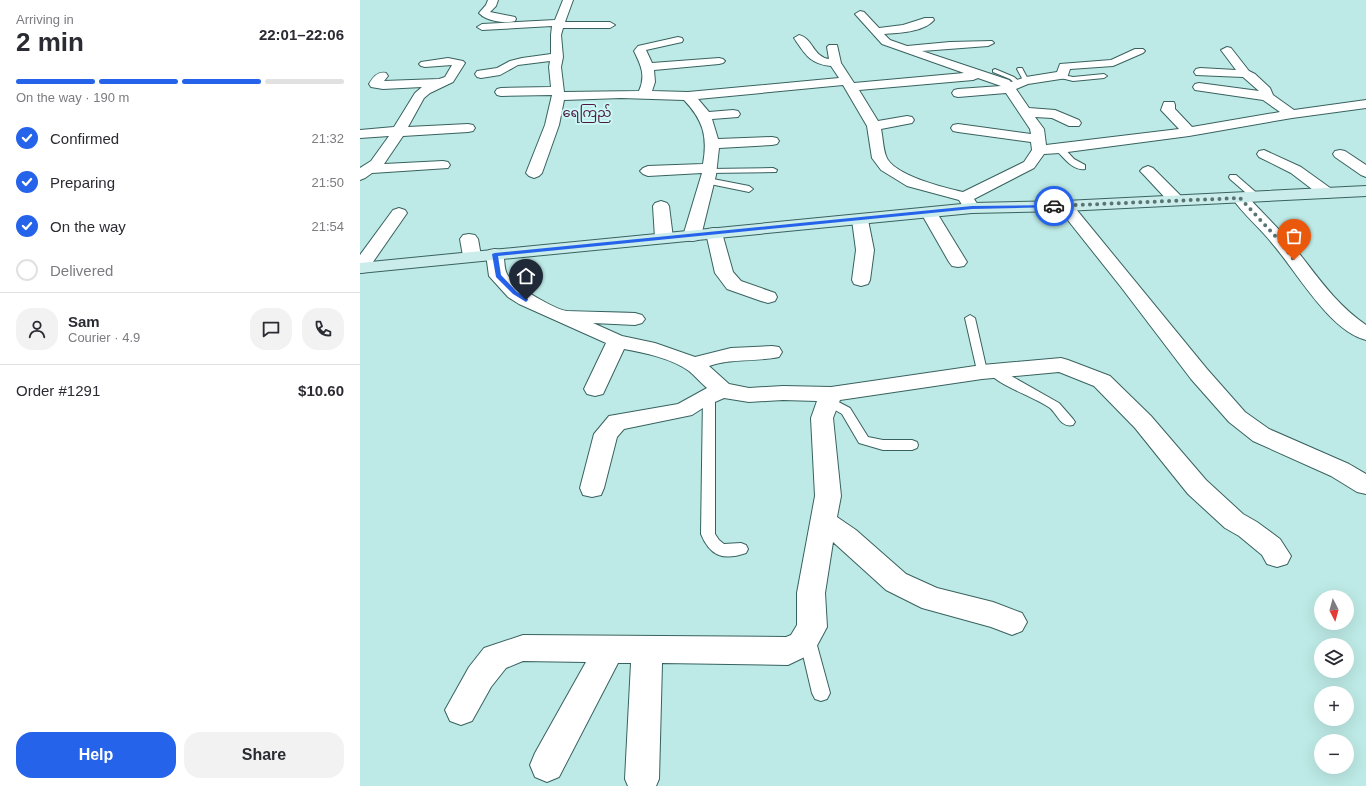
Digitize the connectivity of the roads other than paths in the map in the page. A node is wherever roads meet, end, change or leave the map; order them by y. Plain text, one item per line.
1 (493, 0) edge
2 (568, 0) edge
3 (860, 14) dead end
4 (564, 19) junction
5 (929, 20) dead end
6 (534, 24) junction
7 (610, 25) dead end
8 (482, 27) dead end
9 (876, 31) junction
10 (799, 38) dead end
11 (678, 40) dead end
12 (988, 43) dead end
13 (833, 47) dead end
14 (903, 50) junction
15 (1227, 50) dead end
16 (1139, 51) dead end
17 (557, 57) junction
18 (682, 58) dead end
19 (719, 61) dead end
20 (835, 63) junction
21 (425, 64) dead end
22 (654, 66) junction
23 (1020, 69) dead end
24 (995, 71) dead end
25 (1200, 72) dead end
26 (481, 74) dead end
27 (1245, 74) junction
28 (980, 75) junction
29 (382, 76) dead end
30 (1059, 76) junction
31 (1104, 76) dead end
32 (443, 83) junction
33 (849, 84) junction
34 (1016, 85) junction
35 (1198, 87) dead end
36 (501, 92) dead end
37 (558, 93) junction
38 (958, 93) dead end
39 (644, 94) junction
40 (688, 96) junction
41 (1266, 96) junction
42 (1366, 104) edge
43 (1169, 105) dead end
44 (1026, 112) junction
45 (733, 114) dead end
46 (1292, 114) junction
47 (705, 116) junction
48 (407, 119) junction
49 (443, 119) dead end
50 (907, 120) dead end
51 (1074, 123) dead end
52 (874, 126) junction
53 (468, 128) dead end
54 (958, 128) dead end
55 (399, 132) junction
56 (1189, 132) junction
57 (360, 134) edge
58 (772, 141) dead end
59 (711, 144) junction
60 (1039, 145) junction
61 (1060, 149) junction
62 (1264, 154) dead end
63 (1340, 154) dead end
64 (443, 165) dead end
65 (367, 167) edge
66 (1082, 167) dead end
67 (773, 170) dead end
68 (648, 171) dead end
69 (1148, 171) dead end
70 (1366, 172) edge
71 (534, 173) dead end
72 (709, 174) junction
73 (1233, 177) dead end
74 (749, 189) dead end
75 (1366, 190) edge
76 (1327, 192) junction
77 (1248, 197) junction
78 (1176, 200) junction
79 (968, 202) junction
80 (661, 206) dead end
81 (1065, 206) junction
82 (399, 213) dead end
83 (929, 213) junction
84 (860, 220) junction
85 (714, 234) junction
86 (692, 236) junction
87 (664, 238) junction
88 (469, 239) dead end
89 (495, 254) junction
90 (472, 256) junction
91 (958, 262) dead end
92 (360, 268) edge
93 (861, 280) dead end
94 (768, 297) dead end
95 (565, 317) junction
96 (970, 318) dead end
97 (635, 319) dead end
98 (1366, 334) edge
99 (617, 341) junction
100 (772, 352) dead end
101 (696, 366) junction
102 (987, 372) junction
103 (595, 389) dead end
104 (715, 393) junction
105 (830, 398) junction
106 (1069, 422) dead end
107 (912, 445) dead end
108 (1366, 485) edge
109 (592, 488) dead end
110 (824, 522) junction
111 (741, 549) dead end
112 (1278, 556) dead end
113 (1012, 622) dead end
114 (806, 637) junction
115 (609, 649) junction
116 (647, 650) junction
117 (821, 693) dead end
118 (461, 710) dead end
119 (547, 765) dead end
120 (642, 779) dead end

1 - 6 street
2 - 4 street
3 - 9 street
4 - 6 street
4 - 7 street
4 - 17 street
5 - 9 street
6 - 8 street
9 - 14 street
10 - 20 street
11 - 22 street
12 - 14 street
13 - 20 street
14 - 28 street
15 - 27 street
16 - 30 street
17 - 26 street
17 - 37 street
18 - 22 street
19 - 22 street
20 - 33 street
21 - 32 street
22 - 39 street
23 - 34 lane
24 - 34 lane
25 - 27 street
27 - 41 street
28 - 33 street
28 - 34 street
29 - 32 street
30 - 31 lane
30 - 34 street
32 - 48 street
33 - 40 street
33 - 52 street
34 - 38 street
34 - 44 street
35 - 41 street
36 - 37 street
37 - 39 street
37 - 71 street
39 - 40 street
40 - 47 street
41 - 46 street
42 - 46 street
43 - 56 street
44 - 51 street
44 - 60 street
45 - 47 street
46 - 56 street
47 - 59 street
48 - 49 street
48 - 55 street
50 - 52 street
52 - 79 street
53 - 55 street
54 - 60 street
55 - 57 street
55 - 65 street
56 - 61 street
58 - 59 street
59 - 72 street
60 - 61 street
60 - 79 street
61 - 66 lane
62 - 76 street
63 - 70 street
64 - 65 street
67 - 72 lane
68 - 72 street
69 - 78 street
72 - 74 lane
72 - 86 street
73 - 77 lane
75 - 76 street
76 - 77 street
77 - 78 street
77 - 98 street
78 - 81 street
79 - 81 street
79 - 83 street
80 - 87 street
81 - 108 street
82 - 92 street
83 - 84 street
83 - 91 street
84 - 85 street
84 - 93 street
85 - 86 street
85 - 94 street
86 - 87 street
87 - 89 street
88 - 90 street
89 - 90 street
89 - 95 street
90 - 92 street
95 - 97 street
95 - 99 street
96 - 102 lane
99 - 101 street
99 - 103 street
100 - 101 street
101 - 104 street
102 - 105 street
102 - 106 lane
102 - 112 street
104 - 105 street
104 - 109 street
104 - 111 lane
105 - 107 lane
105 - 110 street
110 - 113 street
110 - 114 street
114 - 116 street
114 - 117 lane
115 - 116 street
115 - 118 street
115 - 119 street
116 - 120 street

